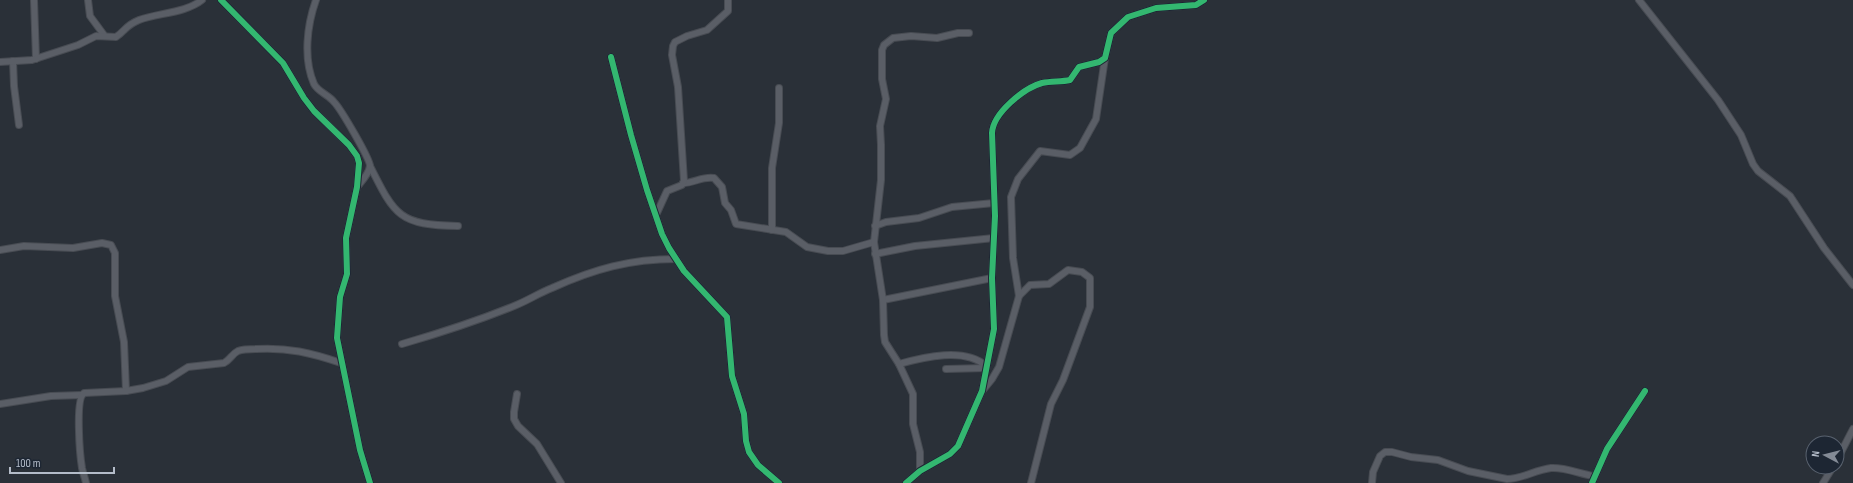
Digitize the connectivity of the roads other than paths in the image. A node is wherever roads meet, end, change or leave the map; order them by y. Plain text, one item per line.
1 (34, 0) edge
2 (88, 0) edge
3 (202, 0) edge
4 (221, 0) edge
5 (316, 0) edge
6 (728, 0) edge
7 (1204, 0) edge
8 (1639, 0) edge
9 (969, 33) dead end
10 (104, 35) junction
11 (611, 57) dead end
12 (1105, 58) junction
13 (36, 59) junction
14 (13, 61) junction
15 (0, 62) edge
16 (779, 88) dead end
17 (19, 125) dead end
18 (370, 166) junction
19 (683, 183) junction
20 (357, 187) junction
21 (994, 203) junction
22 (656, 215) junction
23 (458, 226) dead end
24 (875, 226) junction
25 (772, 230) junction
26 (994, 238) junction
27 (874, 242) junction
28 (0, 250) edge
29 (875, 254) junction
30 (676, 260) junction
31 (992, 278) junction
32 (1853, 285) edge
33 (1019, 296) junction
34 (883, 300) junction
35 (402, 344) dead end
36 (341, 363) junction
37 (899, 364) junction
38 (986, 367) junction
39 (946, 369) dead end
40 (126, 391) junction
41 (982, 391) junction
42 (1645, 392) dead end
43 (82, 394) junction
44 (517, 394) dead end
45 (0, 404) edge
46 (1853, 428) edge
47 (1845, 444) edge
48 (920, 471) junction
49 (1594, 476) junction
50 (86, 483) edge
51 (370, 483) edge
52 (561, 483) edge
53 (779, 483) edge
54 (906, 483) edge
55 (1031, 483) edge
56 (1372, 483) edge
57 (1592, 483) edge

1 - 13 street
2 - 10 street
3 - 10 street
4 - 20 street
5 - 18 street
6 - 19 street
7 - 12 street
8 - 32 street
9 - 24 street
10 - 13 street
11 - 22 street
12 - 21 street
12 - 33 street
13 - 14 street
14 - 15 street
14 - 17 street
16 - 25 street
18 - 20 street
18 - 23 street
19 - 22 street
19 - 25 street
20 - 36 street
21 - 24 street
21 - 26 street
22 - 30 street
24 - 27 street
25 - 27 street
26 - 29 street
26 - 31 street
27 - 29 street
28 - 40 street
29 - 34 street
30 - 35 street
30 - 53 street
31 - 34 street
31 - 38 street
33 - 41 street
33 - 55 street
34 - 37 street
36 - 40 street
36 - 51 street
37 - 38 street
37 - 48 street
38 - 39 street
38 - 41 street
40 - 43 street
41 - 48 street
42 - 49 street
43 - 45 street
43 - 50 street
44 - 52 street
46 - 47 street
48 - 54 street
49 - 56 street
49 - 57 street

